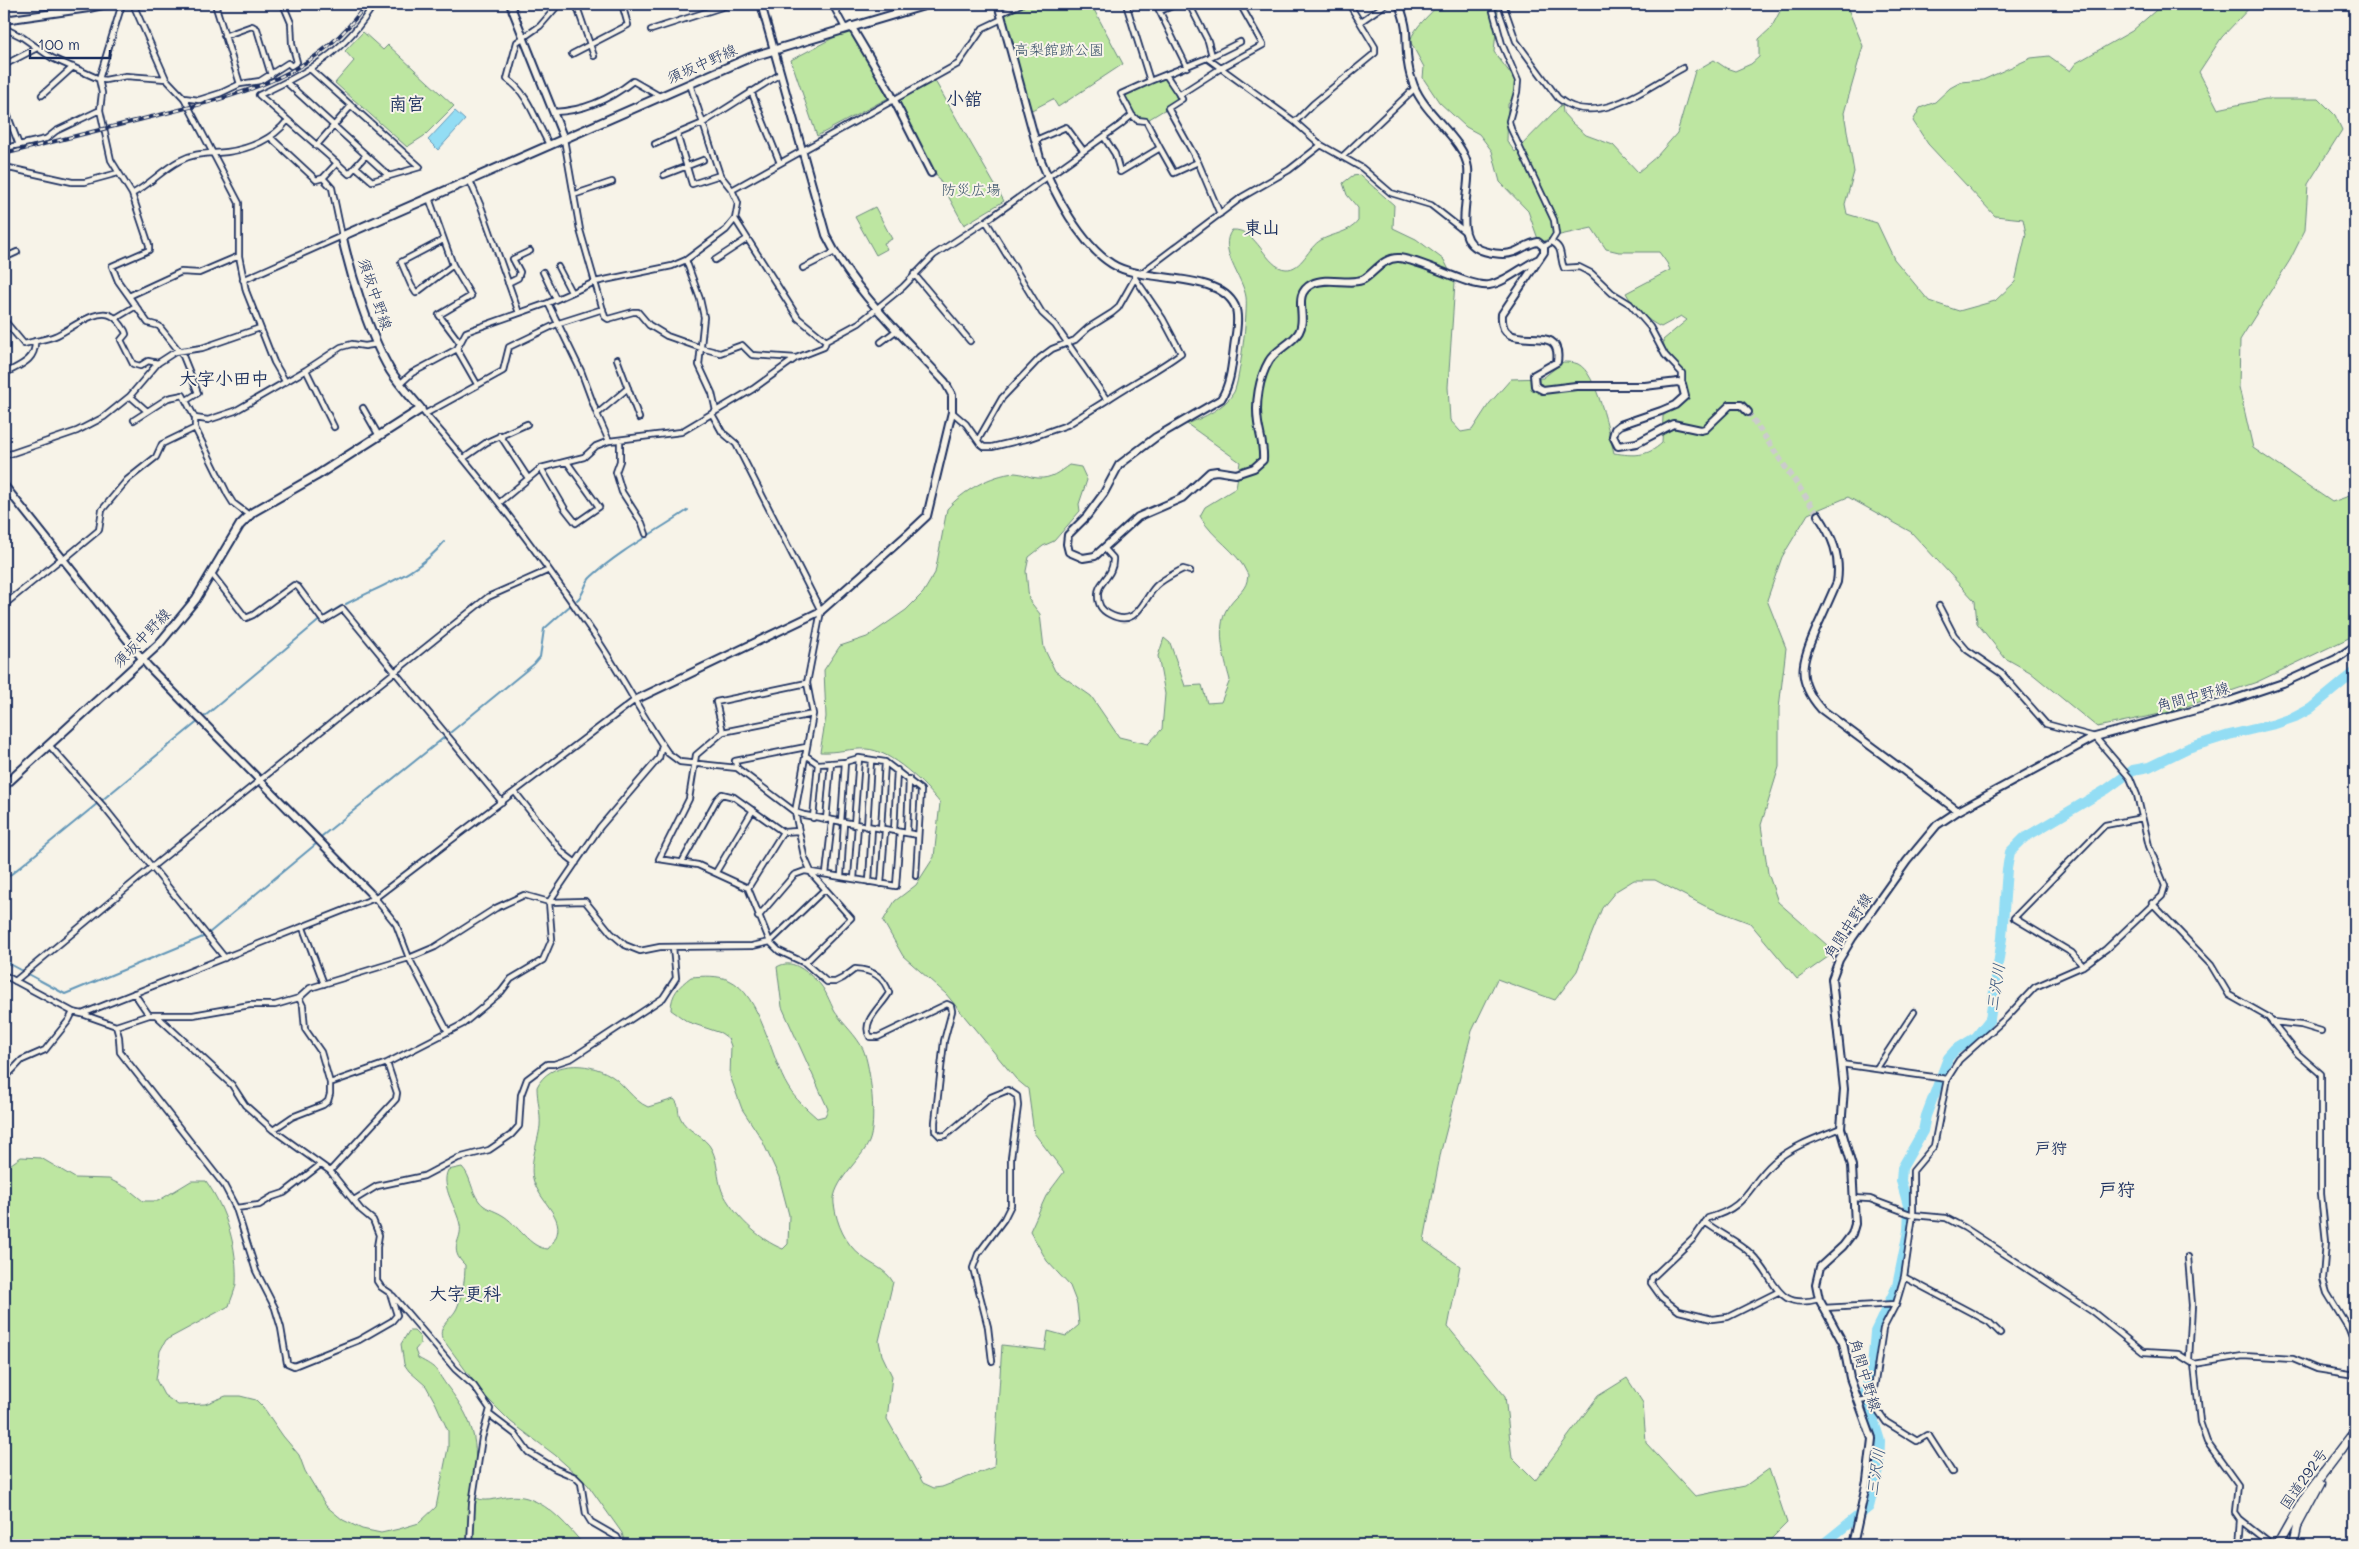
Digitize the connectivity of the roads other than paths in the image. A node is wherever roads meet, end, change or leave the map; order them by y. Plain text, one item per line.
1 (106, 4) edge
2 (122, 4) edge
3 (132, 4) edge
4 (216, 4) edge
5 (283, 4) edge
6 (374, 4) edge
7 (510, 4) edge
8 (559, 4) edge
9 (576, 4) edge
10 (622, 4) edge
11 (730, 4) edge
12 (761, 4) edge
13 (850, 4) edge
14 (929, 4) edge
15 (998, 4) edge
16 (1021, 4) edge
17 (1126, 4) edge
18 (1156, 4) edge
19 (1177, 4) edge
20 (1189, 4) edge
21 (1240, 4) edge
22 (1349, 4) edge
23 (1386, 4) edge
24 (1399, 4) edge
25 (1491, 4) edge
26 (1503, 4) edge
27 (833, 6) edge
28 (1160, 11) junction
29 (1002, 16) junction
30 (4, 20) edge
31 (1360, 22) junction
32 (848, 27) junction
33 (4, 28) edge
34 (651, 30) dead end
35 (224, 36) junction
36 (523, 37) junction
37 (1240, 42) dead end
38 (590, 44) junction
39 (37, 48) junction
40 (773, 48) junction
41 (572, 54) dead end
42 (594, 56) dead end
43 (1210, 57) junction
44 (4, 65) edge
45 (73, 67) junction
46 (1187, 67) junction
47 (1220, 68) junction
48 (1683, 68) dead end
49 (310, 69) junction
50 (780, 74) junction
51 (271, 75) junction
52 (1166, 75) junction
53 (99, 79) junction
54 (166, 79) junction
55 (1150, 81) junction
56 (286, 82) junction
57 (240, 84) junction
58 (690, 84) junction
59 (1414, 88) junction
60 (751, 91) junction
61 (42, 95) dead end
62 (1179, 95) junction
63 (660, 97) junction
64 (184, 98) junction
65 (894, 100) junction
66 (4, 106) edge
67 (351, 106) junction
68 (100, 110) junction
69 (554, 112) junction
70 (1132, 115) junction
71 (287, 121) junction
72 (1295, 122) junction
73 (704, 123) junction
74 (334, 125) junction
75 (677, 134) junction
76 (270, 137) junction
77 (1104, 137) junction
78 (564, 139) junction
79 (1036, 140) junction
80 (655, 144) dead end
81 (19, 145) junction
82 (1321, 145) junction
83 (316, 146) junction
84 (550, 146) junction
85 (4, 148) edge
86 (1160, 148) junction
87 (1083, 150) junction
88 (210, 151) junction
89 (802, 152) junction
90 (366, 155) junction
91 (1342, 157) junction
92 (703, 160) dead end
93 (1198, 162) junction
94 (337, 163) junction
95 (780, 163) junction
96 (687, 166) junction
97 (356, 167) junction
98 (4, 173) edge
99 (118, 173) junction
100 (931, 173) dead end
101 (664, 175) dead end
102 (720, 175) junction
103 (389, 176) junction
104 (1047, 176) junction
105 (323, 178) junction
106 (470, 180) junction
107 (612, 182) dead end
108 (732, 190) junction
109 (132, 194) junction
110 (576, 194) junction
111 (428, 198) junction
112 (1220, 214) junction
113 (735, 219) junction
114 (986, 221) junction
115 (1464, 231) junction
116 (342, 236) junction
117 (443, 240) junction
118 (747, 240) junction
119 (1551, 242) junction
120 (1544, 247) junction
121 (530, 251) dead end
122 (17, 252) dead end
123 (835, 252) junction
124 (239, 256) junction
125 (4, 258) edge
126 (1539, 258) junction
127 (686, 260) junction
128 (716, 260) dead end
129 (453, 265) junction
130 (558, 268) dead end
131 (803, 268) dead end
132 (543, 272) dead end
133 (914, 274) junction
134 (1137, 275) junction
135 (244, 280) junction
136 (595, 282) junction
137 (508, 283) junction
138 (571, 292) junction
139 (129, 296) junction
140 (556, 299) junction
141 (548, 303) junction
142 (136, 306) junction
143 (877, 308) junction
144 (603, 309) junction
145 (519, 314) junction
146 (116, 318) junction
147 (4, 320) edge
148 (559, 323) junction
149 (260, 328) junction
150 (896, 330) junction
151 (35, 341) junction
152 (826, 341) junction
153 (970, 341) dead end
154 (880, 342) dead end
155 (460, 343) junction
156 (377, 344) junction
157 (1068, 344) junction
158 (701, 348) junction
159 (457, 349) junction
160 (178, 351) junction
161 (796, 358) junction
162 (617, 359) dead end
163 (158, 363) junction
164 (306, 370) junction
165 (4, 374) edge
166 (285, 381) junction
167 (400, 384) junction
168 (477, 384) junction
169 (1682, 384) junction
170 (628, 388) junction
171 (130, 396) junction
172 (186, 400) junction
173 (1107, 400) junction
174 (362, 408) dead end
175 (147, 411) junction
176 (423, 412) junction
177 (714, 412) junction
178 (952, 412) junction
179 (1748, 412) dead end
180 (598, 414) junction
181 (195, 418) junction
182 (639, 418) dead end
183 (134, 420) dead end
184 (527, 424) dead end
185 (195, 428) junction
186 (334, 428) dead end
187 (500, 435) junction
188 (379, 436) junction
189 (978, 440) junction
190 (608, 441) junction
191 (620, 441) junction
192 (4, 456) edge
193 (464, 458) junction
194 (567, 462) junction
195 (541, 468) junction
196 (528, 478) junction
197 (4, 485) edge
198 (499, 503) junction
199 (1818, 514) tunnel mouth
200 (249, 515) junction
201 (646, 534) dead end
202 (1104, 548) junction
203 (63, 559) junction
204 (549, 570) junction
205 (1190, 571) dead end
206 (212, 574) junction
207 (4, 605) edge
208 (1939, 606) dead end
209 (821, 611) junction
210 (2355, 646) edge
211 (144, 659) junction
212 (396, 672) junction
213 (807, 683) junction
214 (636, 700) junction
215 (813, 714) junction
216 (723, 732) junction
217 (2095, 737) junction
218 (49, 745) junction
219 (662, 745) junction
220 (806, 747) junction
221 (805, 755) junction
222 (859, 758) junction
223 (871, 760) junction
224 (845, 762) junction
225 (885, 762) junction
226 (694, 763) junction
227 (832, 763) junction
228 (818, 764) junction
229 (737, 768) junction
230 (897, 770) junction
231 (909, 779) junction
232 (260, 782) junction
233 (4, 786) edge
234 (515, 792) junction
235 (502, 802) junction
236 (753, 810) junction
237 (1958, 811) junction
238 (795, 812) junction
239 (813, 818) junction
240 (2142, 818) junction
241 (829, 820) junction
242 (842, 823) junction
243 (856, 825) junction
244 (870, 827) junction
245 (883, 830) junction
246 (798, 831) junction
247 (894, 831) junction
248 (783, 832) junction
249 (900, 832) junction
250 (907, 834) junction
251 (918, 836) junction
252 (682, 862) junction
253 (576, 863) junction
254 (152, 867) junction
255 (716, 872) junction
256 (812, 874) junction
257 (826, 874) junction
258 (840, 876) junction
259 (916, 876) dead end
260 (854, 879) junction
261 (869, 882) junction
262 (881, 884) junction
263 (748, 888) junction
264 (824, 890) junction
265 (375, 898) junction
266 (549, 902) junction
267 (2152, 903) junction
268 (758, 917) junction
269 (303, 928) junction
270 (770, 942) junction
271 (673, 947) junction
272 (225, 958) junction
273 (409, 958) junction
274 (804, 963) junction
275 (2083, 966) junction
276 (4, 975) edge
277 (15, 981) junction
278 (324, 984) junction
279 (134, 993) junction
280 (299, 998) junction
281 (72, 1012) junction
282 (1914, 1012) dead end
283 (82, 1014) junction
284 (149, 1015) junction
285 (157, 1016) junction
286 (2273, 1022) junction
287 (116, 1026) junction
288 (447, 1030) junction
289 (2321, 1032) dead end
290 (387, 1063) junction
291 (1841, 1064) junction
292 (1877, 1068) junction
293 (4, 1079) edge
294 (1946, 1079) junction
295 (330, 1083) junction
296 (1841, 1128) junction
297 (273, 1130) junction
298 (320, 1165) junction
299 (330, 1171) junction
300 (1853, 1198) junction
301 (354, 1200) junction
302 (236, 1208) junction
303 (1913, 1215) junction
304 (1704, 1222) junction
305 (2188, 1257) dead end
306 (1904, 1277) junction
307 (1778, 1292) junction
308 (390, 1293) junction
309 (1819, 1300) junction
310 (1896, 1304) junction
311 (1823, 1308) junction
312 (2000, 1333) dead end
313 (2355, 1345) edge
314 (2189, 1359) junction
315 (992, 1362) dead end
316 (2194, 1364) junction
317 (2355, 1374) edge
318 (1870, 1398) junction
319 (1858, 1401) junction
320 (490, 1415) junction
321 (2355, 1432) edge
322 (2330, 1465) junction
323 (1952, 1472) dead end
324 (2240, 1520) junction
325 (2268, 1542) dead end
326 (470, 1545) edge
327 (621, 1545) edge
328 (1853, 1545) edge
329 (2238, 1545) edge
330 (2278, 1545) edge
331 (2293, 1545) edge

1 - 30 street
2 - 53 street
3 - 54 street
4 - 35 street
5 - 51 street
6 - 49 street
7 - 36 street
8 - 36 street
9 - 38 street
10 - 38 street
11 - 34 street
12 - 40 street
13 - 27 street
14 - 32 main road, 須坂中野線
15 - 29 street
16 - 29 street
17 - 55 street
18 - 28 street
19 - 28 street
20 - 43 street
21 - 47 street
22 - 31 street
23 - 31 street
24 - 59 street
25 - 119 street
26 - 48 street
27 - 32 street
28 - 46 street
29 - 65 street
29 - 79 street
31 - 72 street
32 - 40 main road, 須坂中野線
32 - 65 street
33 - 39 street
35 - 51 street
35 - 57 street
36 - 69 street
36 - 84 street
37 - 43 street
38 - 41 street
38 - 42 street
39 - 44 street
39 - 45 street
40 - 50 street
40 - 58 main road, 須坂中野線
43 - 46 street
43 - 47 street
45 - 53 street
45 - 61 street
46 - 52 street
47 - 62 street
47 - 72 street
49 - 56 street
49 - 67 street
50 - 60 street
50 - 89 street
51 - 57 street
52 - 55 street
52 - 62 street
53 - 54 street
53 - 68 street
54 - 64 street
55 - 70 street
56 - 71 street
56 - 74 street
57 - 64 street
58 - 63 main road, 須坂中野線
58 - 73 street
59 - 91 street
59 - 115 street
60 - 73 street
60 - 95 street
62 - 93 street
63 - 69 street
63 - 78 main road, 須坂中野線
64 - 88 street
65 - 89 street
65 - 100 street
66 - 81 street
67 - 74 street
67 - 103 street
68 - 81 street
68 - 99 street
69 - 78 street
70 - 77 street
70 - 86 street
71 - 76 street
71 - 83 street
72 - 82 street
73 - 75 street
73 - 102 street
74 - 83 street
74 - 90 street
75 - 80 street
75 - 96 street
76 - 88 street
76 - 105 street
77 - 86 street
77 - 87 street
78 - 84 main road, 須坂中野線
78 - 110 street
79 - 87 street
79 - 104 street
81 - 85 street
82 - 91 street
82 - 112 street
83 - 94 street
84 - 106 main road, 須坂中野線
86 - 93 street
87 - 104 street
88 - 109 street
88 - 124 street
89 - 95 street
89 - 123 street
90 - 97 street
90 - 103 street
91 - 115 street
92 - 96 street
93 - 112 street
94 - 97 street
94 - 105 street
95 - 108 street
96 - 101 street
96 - 102 street
97 - 103 street
98 - 99 street
99 - 109 street
102 - 108 street
104 - 114 street
104 - 134 street
105 - 116 street
106 - 111 main road, 須坂中野線
106 - 137 street
107 - 110 street
108 - 113 street
109 - 139 street
110 - 136 street
111 - 116 main road, 須坂中野線
111 - 117 street
112 - 134 street
113 - 118 street
113 - 127 street
114 - 133 street
114 - 157 street
115 - 120 street
116 - 135 street
116 - 156 main road, 須坂中野線
117 - 129 street
117 - 129 street
118 - 128 street
118 - 152 street
119 - 120 street
119 - 169 street
120 - 126 street
121 - 137 street
122 - 125 street
123 - 131 street
123 - 143 street
124 - 135 street
124 - 139 street
126 - 169 street
126 - 202 street
127 - 136 street
127 - 158 street
129 - 155 street
130 - 138 street
132 - 140 street
133 - 143 street
133 - 153 street
134 - 157 street
134 - 173 street
134 - 202 street
135 - 149 street
136 - 138 street
136 - 144 street
137 - 145 street
138 - 140 street
139 - 142 street
140 - 141 street
141 - 145 street
141 - 148 street
142 - 146 street
142 - 160 street
143 - 150 street
143 - 152 street
144 - 148 street
144 - 158 street
145 - 155 street
146 - 151 street
146 - 163 street
147 - 151 street
148 - 168 street
148 - 180 street
149 - 160 street
149 - 166 street
150 - 154 street
150 - 178 street
151 - 165 street
152 - 161 street
155 - 159 street
156 - 164 street
156 - 167 main road, 須坂中野線
157 - 173 street
157 - 189 street
158 - 161 street
158 - 177 street
159 - 167 street
159 - 168 street
160 - 163 street
160 - 172 street
161 - 177 street
162 - 170 street
163 - 171 street
164 - 166 street
164 - 186 street
166 - 181 street
167 - 176 main road, 須坂中野線
168 - 176 street
169 - 179 street
170 - 180 street
170 - 182 street
171 - 175 street
171 - 192 street
172 - 175 street
172 - 181 street
173 - 189 street
174 - 188 street
175 - 183 street
176 - 188 main road, 須坂中野線
176 - 193 street
177 - 191 street
177 - 209 street
178 - 189 street
178 - 209 street
180 - 190 street
181 - 185 street
184 - 187 street
185 - 200 street
185 - 203 street
187 - 193 street
187 - 196 street
188 - 200 main road, 須坂中野線
190 - 191 street
190 - 194 street
191 - 201 street
193 - 198 street
194 - 195 street
194 - 195 street
195 - 196 street
196 - 198 street
197 - 203 street
198 - 204 street
199 - 237 street
200 - 206 main road, 須坂中野線
202 - 205 street
203 - 207 street
203 - 211 street
204 - 212 street
204 - 214 street
206 - 211 main road, 須坂中野線
206 - 212 street
208 - 217 street
209 - 213 street
209 - 214 street
210 - 217 street, 角間中野線
211 - 218 main road, 須坂中野線
211 - 232 street
212 - 232 street
212 - 235 street
213 - 215 street
213 - 216 street
214 - 219 street
214 - 234 street
215 - 216 street
215 - 220 street
216 - 226 street
217 - 237 street, 角間中野線
217 - 240 street
218 - 233 main road, 須坂中野線
218 - 254 street
219 - 226 street
219 - 253 street
220 - 221 street
220 - 229 street
221 - 228 street
221 - 238 street
222 - 223 street
222 - 224 street
222 - 243 street
223 - 225 street
223 - 244 street
224 - 227 street
224 - 242 street
225 - 230 street
225 - 245 street
226 - 229 street
226 - 252 street
227 - 228 street
227 - 241 street
228 - 239 street
229 - 238 street
230 - 231 street
230 - 247 street
231 - 250 street
231 - 251 street
232 - 254 street
232 - 265 street
234 - 235 street
234 - 253 street
235 - 265 street
236 - 248 street
236 - 252 street
236 - 255 street
237 - 291 street, 角間中野線
238 - 239 street
238 - 246 street
239 - 241 street
240 - 267 street
240 - 275 street
241 - 242 street
241 - 257 street
242 - 243 street
242 - 258 street
243 - 244 street
243 - 260 street
244 - 245 street
244 - 261 street
245 - 247 street
245 - 262 street
246 - 248 street
246 - 256 street
247 - 249 street
248 - 263 street
249 - 250 street
249 - 262 street
250 - 251 street
251 - 259 street
252 - 255 street
253 - 266 street
254 - 272 street
254 - 277 street
255 - 263 street
256 - 257 street
256 - 264 street
256 - 268 street
257 - 258 street
258 - 260 street
260 - 261 street
261 - 262 street
263 - 268 street
264 - 270 street
264 - 274 street
265 - 269 street
265 - 273 street
266 - 271 street
266 - 273 street
266 - 288 street
267 - 275 street
267 - 286 street
268 - 270 street
269 - 272 street
269 - 278 street
270 - 271 street
270 - 274 street
271 - 301 street
272 - 279 street
273 - 278 street
273 - 288 street
274 - 315 street
275 - 294 street
276 - 277 street
277 - 281 street
278 - 280 street
279 - 283 street
279 - 284 street
280 - 285 street
280 - 295 street
281 - 283 street
281 - 293 street
282 - 292 street
283 - 287 street
284 - 285 street
284 - 287 street
285 - 297 street
286 - 289 street
286 - 313 street
287 - 302 street
288 - 290 street
290 - 295 street
290 - 299 street
291 - 292 street
291 - 296 street, 角間中野線
292 - 294 street
294 - 303 street
295 - 297 street
296 - 300 street, 角間中野線
296 - 304 street
297 - 298 street
298 - 299 street
298 - 302 street
299 - 301 street
300 - 303 street
300 - 309 street, 角間中野線
301 - 308 street
302 - 308 street
303 - 306 street
303 - 314 street
304 - 307 street
304 - 307 street
305 - 314 street
306 - 310 street
306 - 312 street
307 - 309 street
308 - 320 street
309 - 311 street, 角間中野線
310 - 311 street
310 - 318 street
311 - 319 street, 角間中野線
314 - 316 street
316 - 317 street
316 - 324 street
318 - 319 street
318 - 323 street
319 - 328 street, 角間中野線
320 - 326 street
320 - 327 street
321 - 322 highway, 国道292号
322 - 330 highway, 国道292号
322 - 331 highway
324 - 325 street
324 - 329 street

